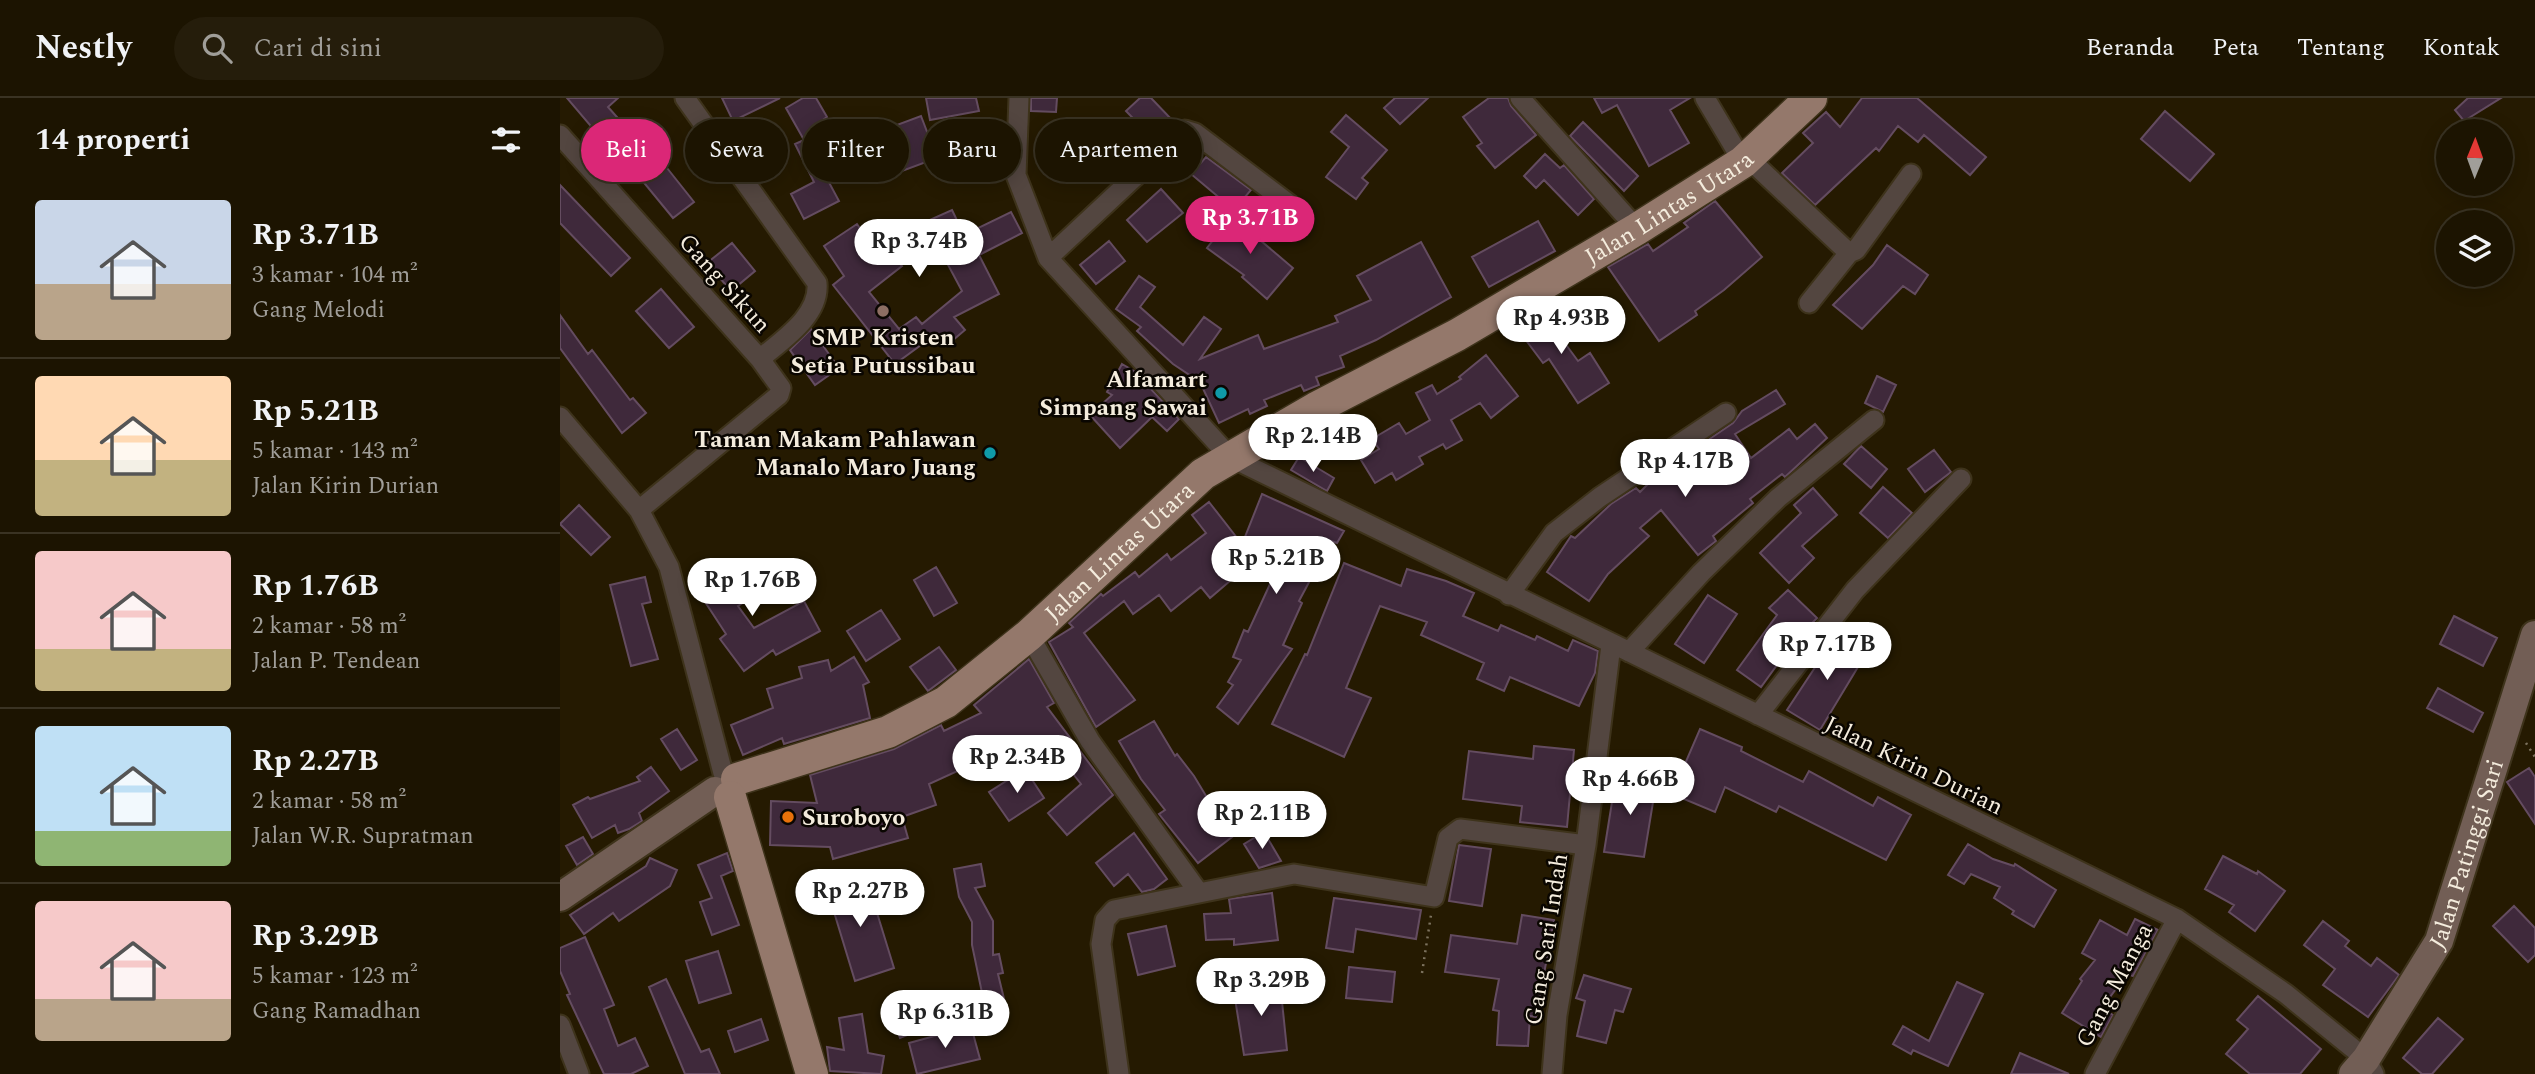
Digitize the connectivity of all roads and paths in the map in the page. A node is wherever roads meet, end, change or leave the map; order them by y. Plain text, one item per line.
1 (685, 98) edge
2 (1019, 98) edge
3 (1520, 98) edge
4 (1705, 98) edge
5 (1811, 98) edge
6 (560, 135) edge
7 (1745, 160) junction
8 (1911, 174) dead end
9 (1293, 207) dead end
10 (1637, 229) junction
11 (1849, 253) junction
12 (1047, 255) junction
13 (1809, 303) dead end
14 (760, 359) junction
15 (1726, 413) dead end
16 (560, 417) edge
17 (1874, 419) dead end
18 (1230, 457) junction
19 (1961, 479) dead end
20 (639, 510) junction
21 (1508, 595) junction
22 (1029, 635) junction
23 (2535, 635) edge
24 (1620, 649) junction
25 (1758, 715) junction
26 (726, 785) junction
27 (1586, 845) junction
28 (1199, 893) junction
29 (560, 897) edge
30 (1434, 897) junction
31 (2177, 919) junction
32 (1422, 974) dead end
33 (560, 1026) edge
34 (571, 1069) edge
35 (2365, 1069) edge
36 (812, 1074) edge
37 (1119, 1074) edge
38 (1552, 1074) edge
39 (2095, 1074) edge

1 - 14 street
2 - 12 street
3 - 10 street
4 - 7 street
5 - 7 highway, Jalan Lintas Utara
6 - 14 street, Gang Sikun
7 - 10 highway, Jalan Lintas Utara
7 - 11 street
8 - 11 street
9 - 12 street
10 - 18 highway, Jalan Lintas Utara
11 - 13 street
12 - 18 street
14 - 20 street, Gang Sikun
15 - 21 street
16 - 20 street
17 - 24 street
18 - 21 street, Jalan Kirin Durian
18 - 22 highway, Jalan Lintas Utara
19 - 25 street
20 - 26 street
21 - 24 street, Jalan Kirin Durian
22 - 26 highway, Jalan Lintas Utara
22 - 28 street
23 - 35 main road, Jalan Patinggi Sari
24 - 25 street, Jalan Kirin Durian
24 - 27 street, Gang Sari Indah
25 - 31 street, Jalan Kirin Durian
26 - 29 main road
26 - 36 highway
27 - 30 street
27 - 38 street, Gang Sari Indah
28 - 30 street
28 - 37 street
30 - 32 path
31 - 35 street, Jalan Kirin Durian
31 - 39 street, Gang Manga
33 - 34 street

